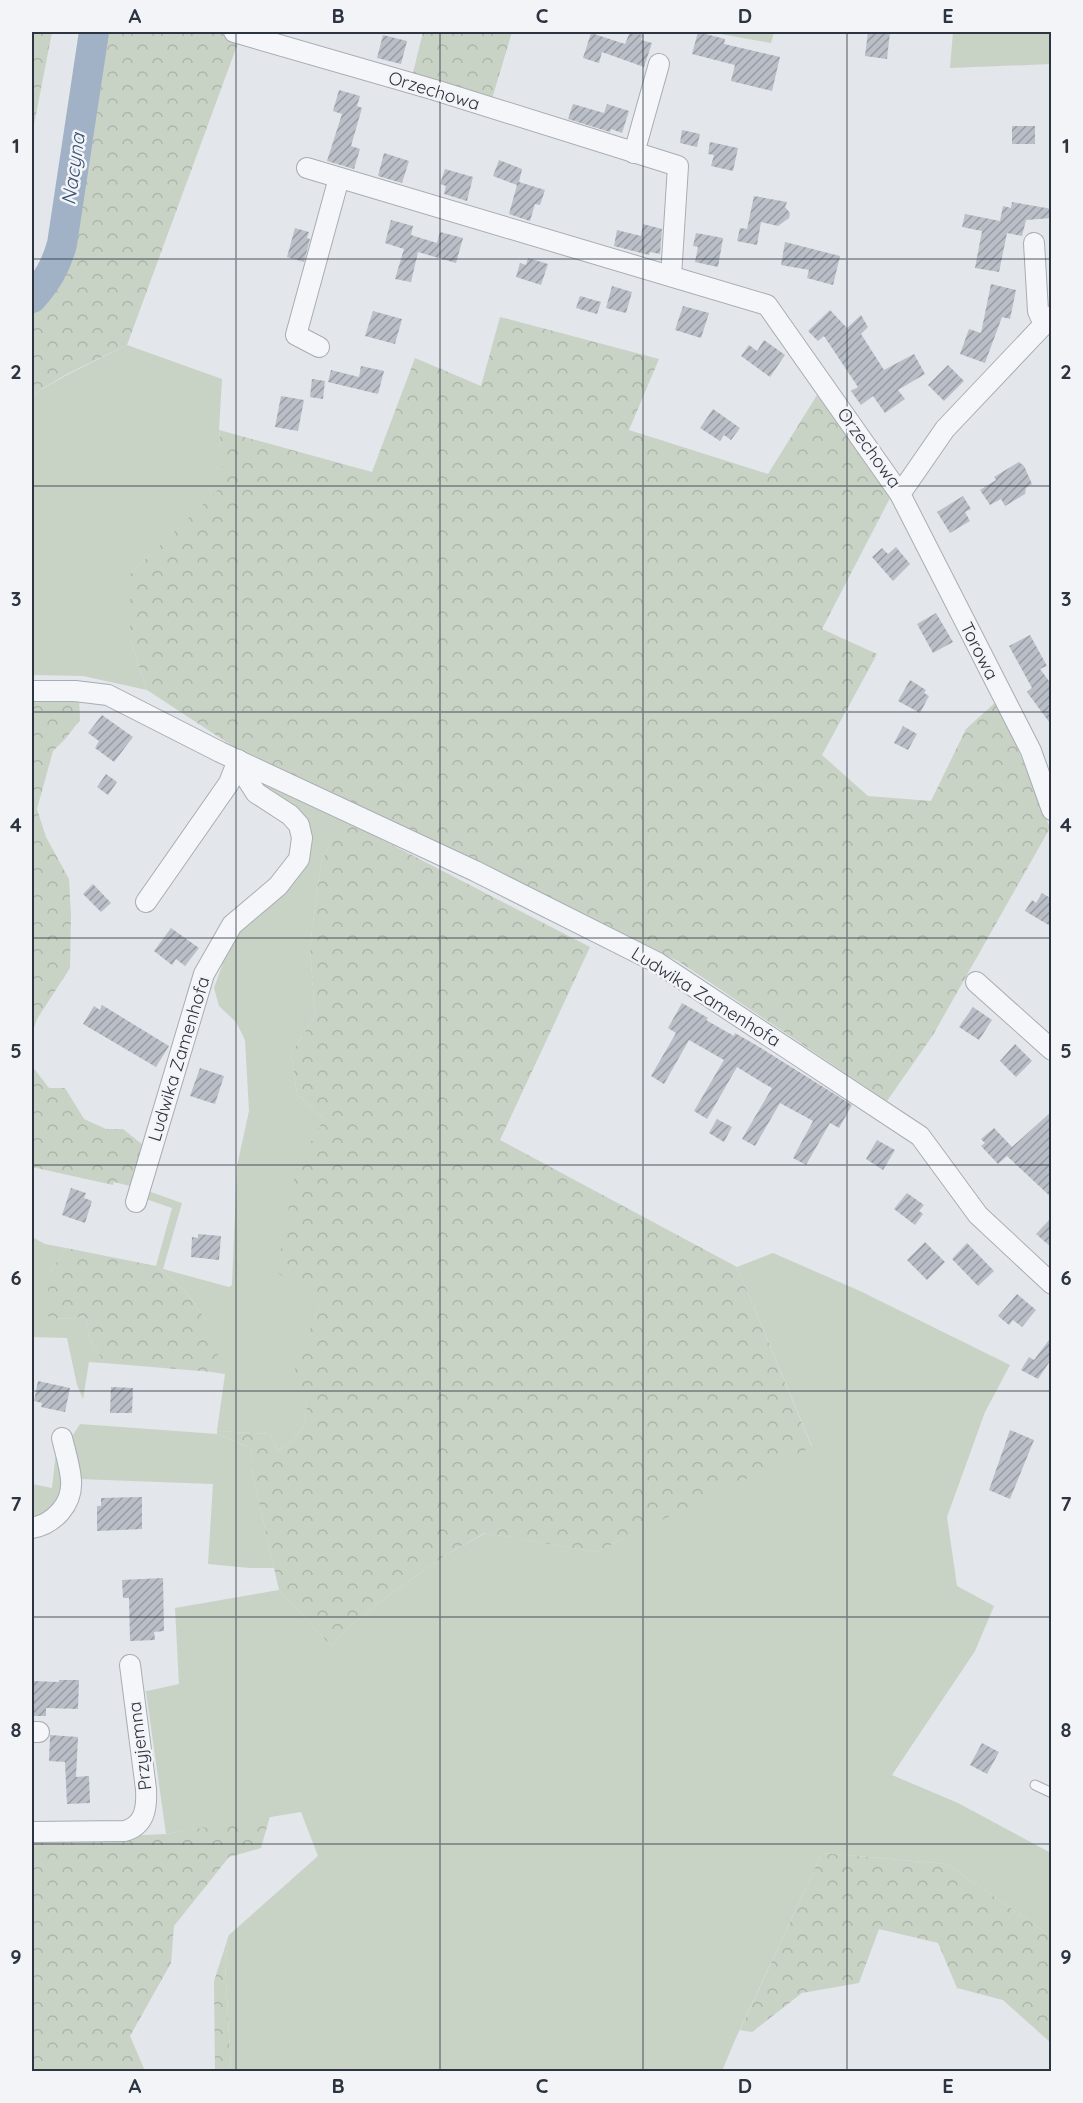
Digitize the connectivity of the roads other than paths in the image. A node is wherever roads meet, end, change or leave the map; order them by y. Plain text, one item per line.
1 (234, 32) edge
2 (659, 64) dead end
3 (634, 153) junction
4 (307, 168) dead end
5 (339, 178) junction
6 (1034, 243) dead end
7 (671, 276) junction
8 (1048, 321) edge
9 (319, 347) dead end
10 (900, 494) junction
11 (32, 691) edge
12 (238, 760) junction
13 (1052, 810) edge
14 (146, 902) dead end
15 (976, 982) dead end
16 (1052, 1050) edge
17 (136, 1202) dead end
18 (1052, 1284) edge
19 (62, 1438) dead end
20 (32, 1528) edge
21 (130, 1665) dead end
22 (1035, 1785) dead end
23 (1052, 1793) edge
24 (32, 1832) edge

1 - 3 street, Orzechowa
2 - 3 street
3 - 7 street, Orzechowa
4 - 5 street, Orzechowa
5 - 7 street, Orzechowa
5 - 9 street
6 - 8 street, Orzechowa
7 - 10 street, Orzechowa
8 - 10 street, Orzechowa
10 - 13 street, Torowa
11 - 12 street, Ludwika Zamenhofa
12 - 14 street
12 - 17 street, Ludwika Zamenhofa
12 - 18 street, Ludwika Zamenhofa
15 - 16 street
19 - 20 street
21 - 24 street, Przyjemna
22 - 23 lane

